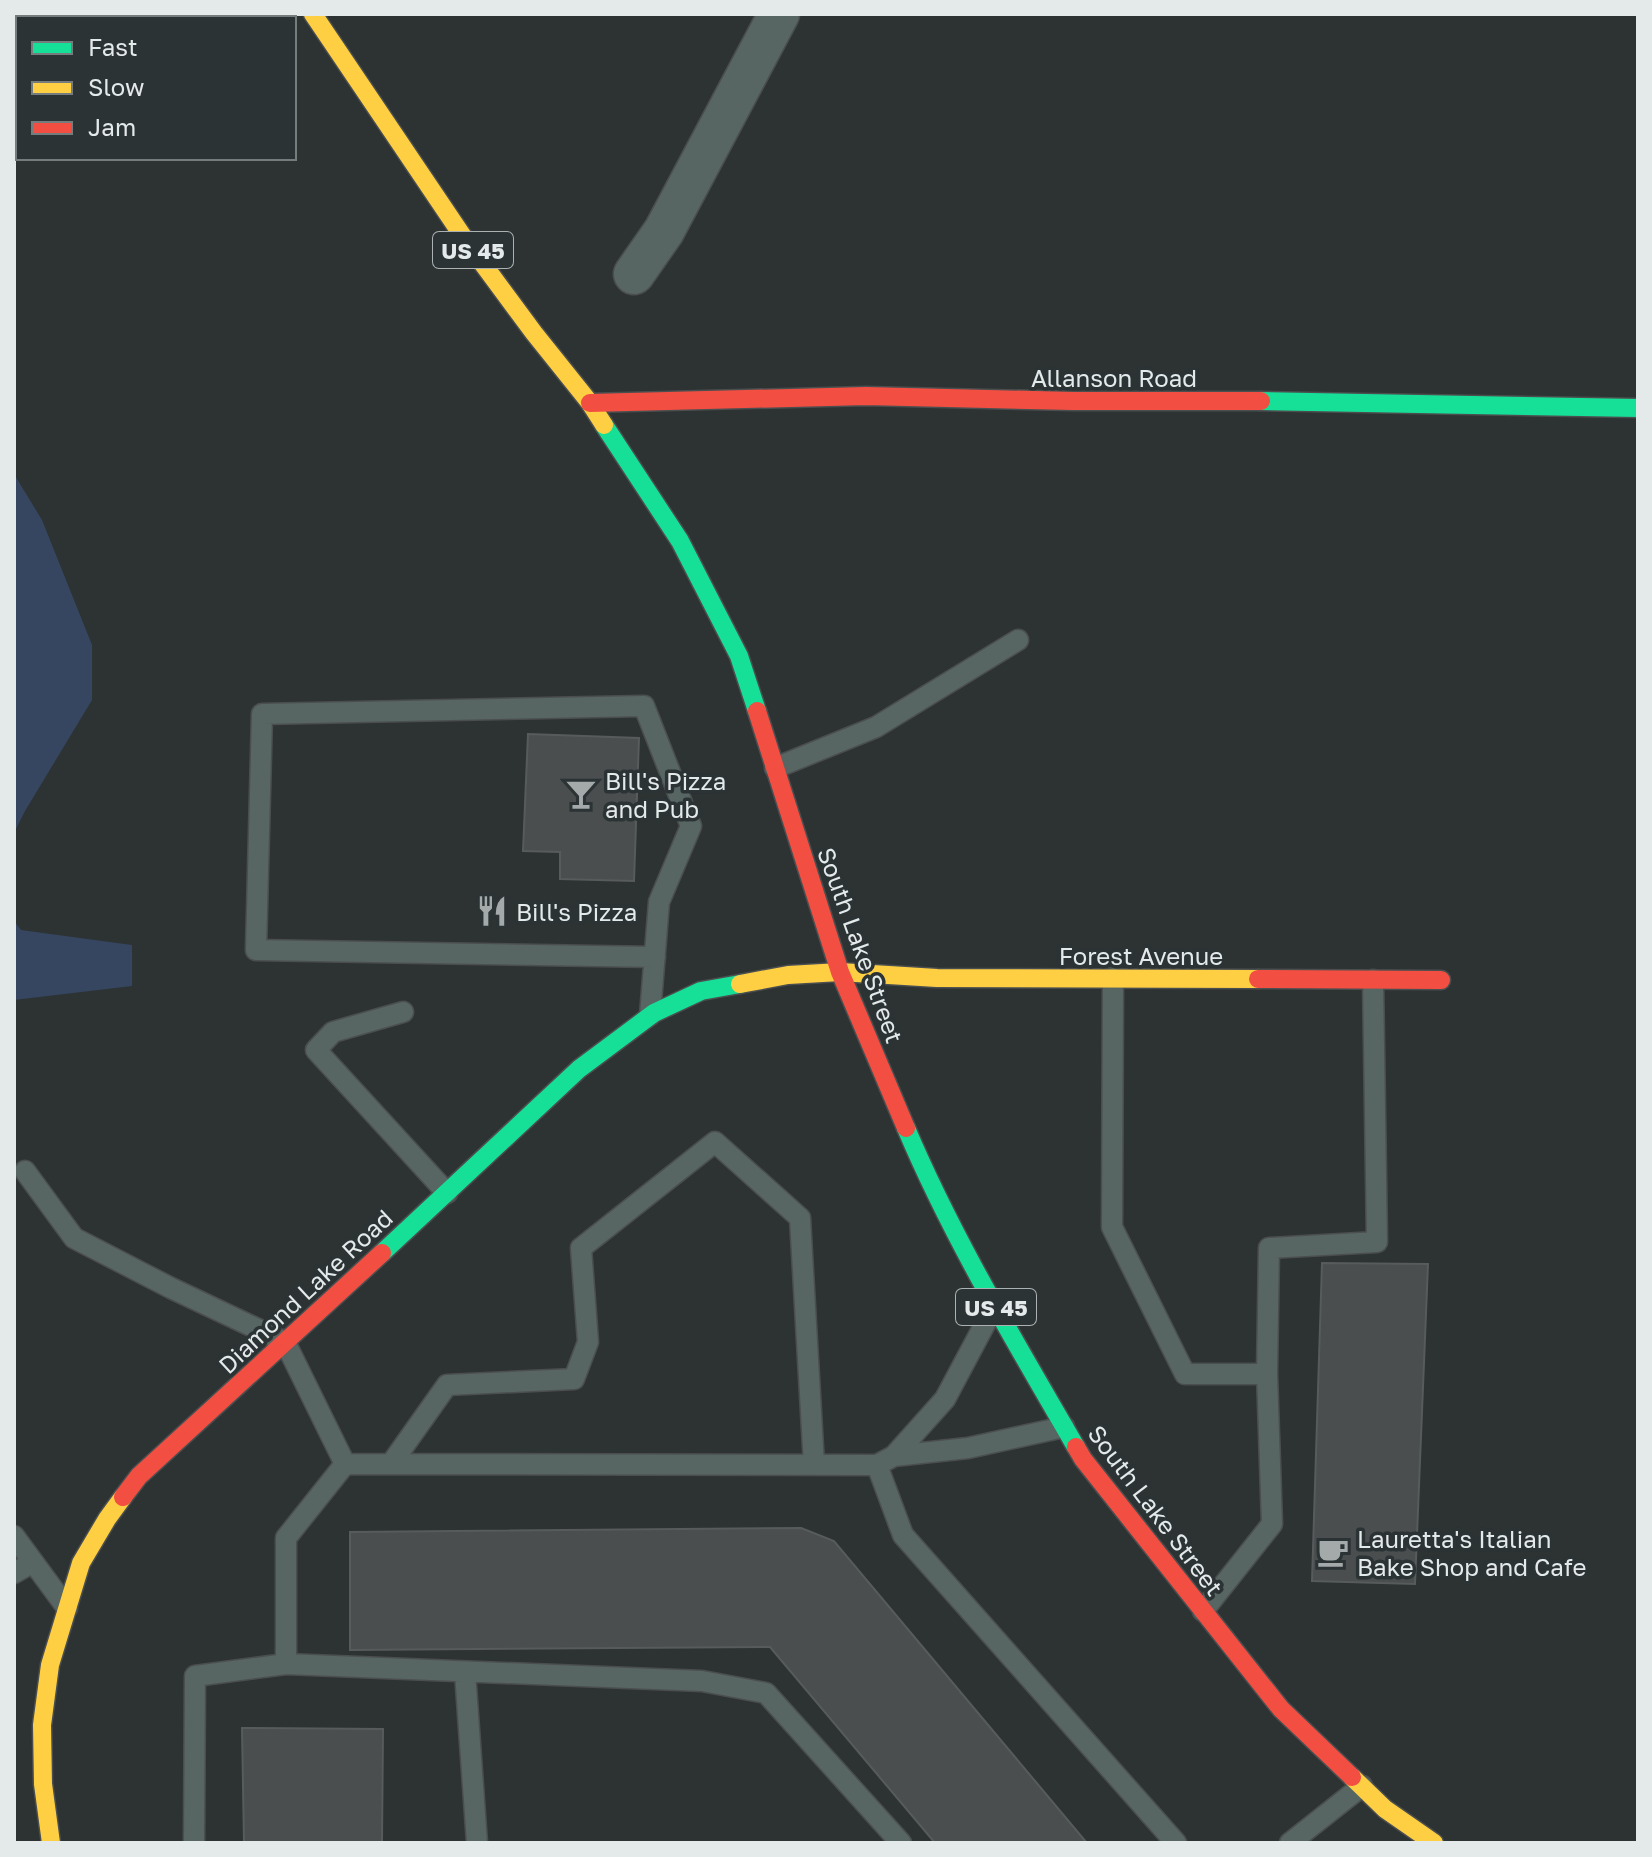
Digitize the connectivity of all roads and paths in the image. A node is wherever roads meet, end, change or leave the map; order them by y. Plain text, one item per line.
1 (313, 14) edge
2 (779, 14) edge
3 (634, 274) dead end
4 (590, 403) junction
5 (1638, 408) edge
6 (1018, 640) dead end
7 (775, 768) junction
8 (655, 957) junction
9 (840, 972) junction
10 (1113, 978) junction
11 (1373, 980) junction
12 (1441, 980) dead end
13 (403, 1012) dead end
14 (650, 1015) junction
15 (25, 1171) dead end
16 (447, 1193) junction
17 (995, 1305) junction
18 (285, 1342) junction
19 (1267, 1374) junction
20 (1064, 1427) junction
21 (885, 1461) junction
22 (345, 1464) junction
23 (391, 1464) junction
24 (814, 1465) junction
25 (14, 1536) edge
26 (33, 1562) junction
27 (14, 1573) edge
28 (67, 1608) junction
29 (1203, 1611) junction
30 (286, 1664) junction
31 (465, 1672) junction
32 (1362, 1786) junction
33 (51, 1843) edge
34 (194, 1843) edge
35 (477, 1843) edge
36 (901, 1843) edge
37 (1176, 1843) edge
38 (1290, 1843) edge
39 (1434, 1843) edge

1 - 4 street, South Lake Street / US 45
2 - 3 street
4 - 5 street, Allanson Road
4 - 7 street, South Lake Street / US 45
6 - 7 lane
7 - 9 street, South Lake Street / US 45
8 - 8 lane
8 - 14 lane
9 - 10 street, Forest Avenue
9 - 14 street, Diamond Lake Road
9 - 17 street, South Lake Street / US 45
10 - 11 street, Forest Avenue
10 - 19 lane
11 - 12 street, Forest Avenue
11 - 19 lane
13 - 16 lane
14 - 16 street, Diamond Lake Road
15 - 18 lane
16 - 18 street, Diamond Lake Road
17 - 20 street, South Lake Street / US 45
17 - 21 lane
18 - 22 lane
18 - 28 street, Diamond Lake Road
19 - 29 lane
20 - 21 lane
20 - 29 street, South Lake Street / US 45
21 - 24 lane
21 - 37 lane
22 - 23 lane
22 - 30 lane
23 - 24 lane
23 - 24 lane
25 - 26 lane
26 - 27 lane
26 - 28 lane
28 - 33 street, Diamond Lake Road
29 - 32 street, South Lake Street / US 45
30 - 31 lane
30 - 34 lane
31 - 35 lane
31 - 36 lane
32 - 38 lane
32 - 39 street, South Lake Street / US 45

